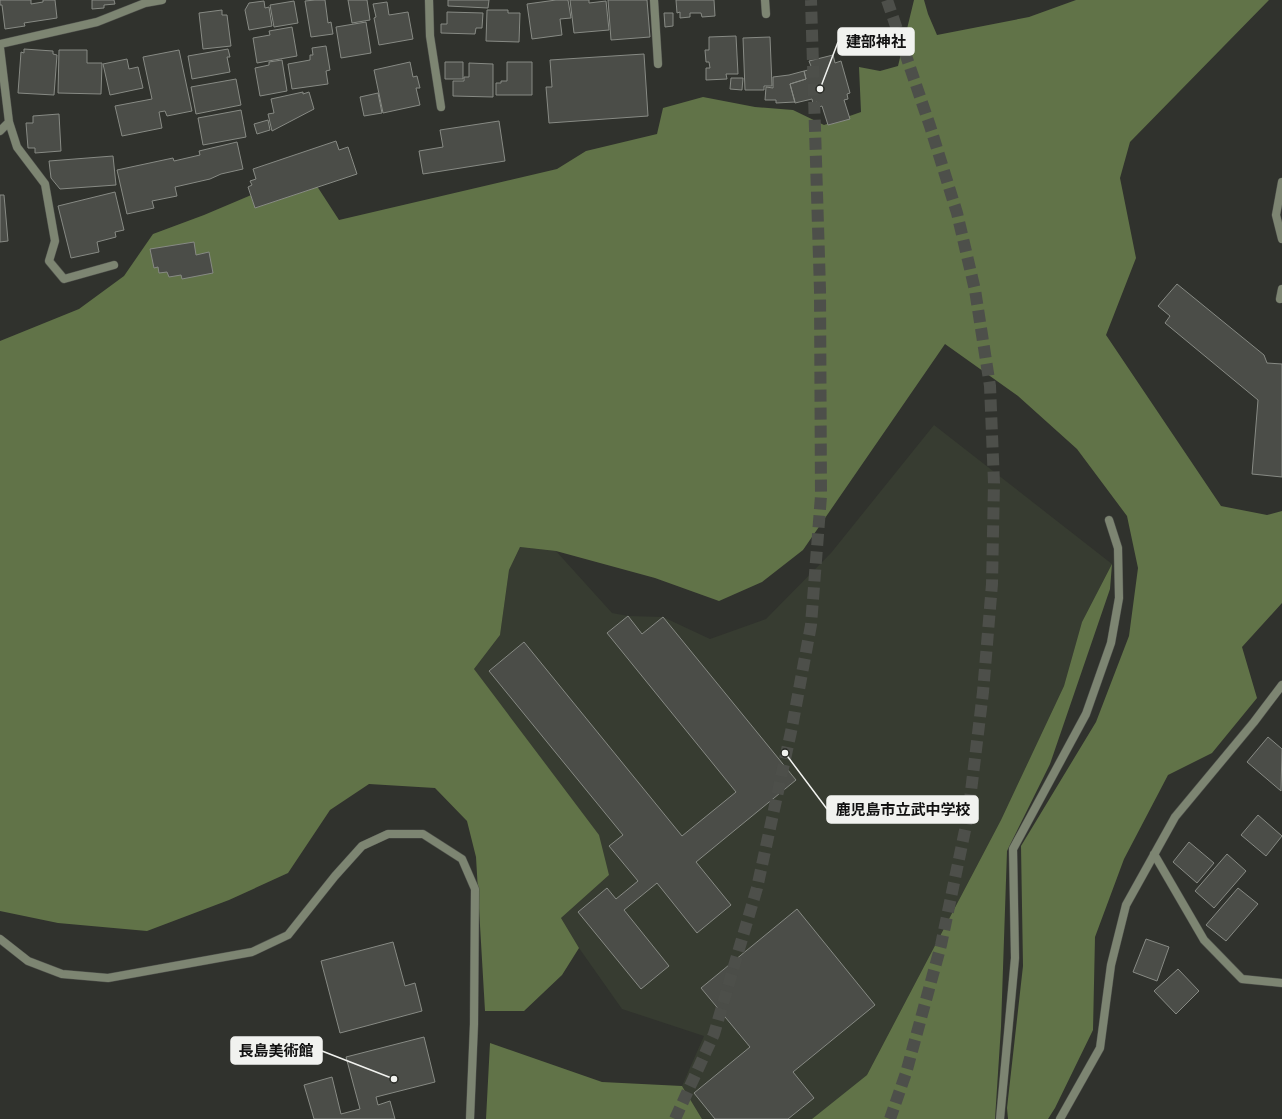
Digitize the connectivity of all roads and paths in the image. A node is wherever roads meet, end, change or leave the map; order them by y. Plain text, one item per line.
1 (162, 0) edge
2 (429, 0) edge
3 (654, 0) edge
4 (765, 0) edge
5 (766, 14) dead end
6 (0, 44) edge
7 (0, 48) edge
8 (658, 64) dead end
9 (442, 107) dead end
10 (9, 122) junction
11 (0, 131) edge
12 (1282, 182) edge
13 (1282, 239) edge
14 (114, 265) dead end
15 (1282, 289) edge
16 (1280, 299) dead end
17 (1109, 520) dead end
18 (1282, 685) edge
19 (1154, 854) junction
20 (0, 939) edge
21 (1282, 983) edge
22 (470, 1119) edge
23 (1000, 1119) edge
24 (1060, 1119) edge

1 - 6 street
2 - 9 street
3 - 8 street
4 - 5 street
7 - 10 street
10 - 11 street
10 - 14 street
12 - 13 street
15 - 16 street
17 - 23 street
18 - 19 street
19 - 21 street
19 - 24 street
20 - 22 street

